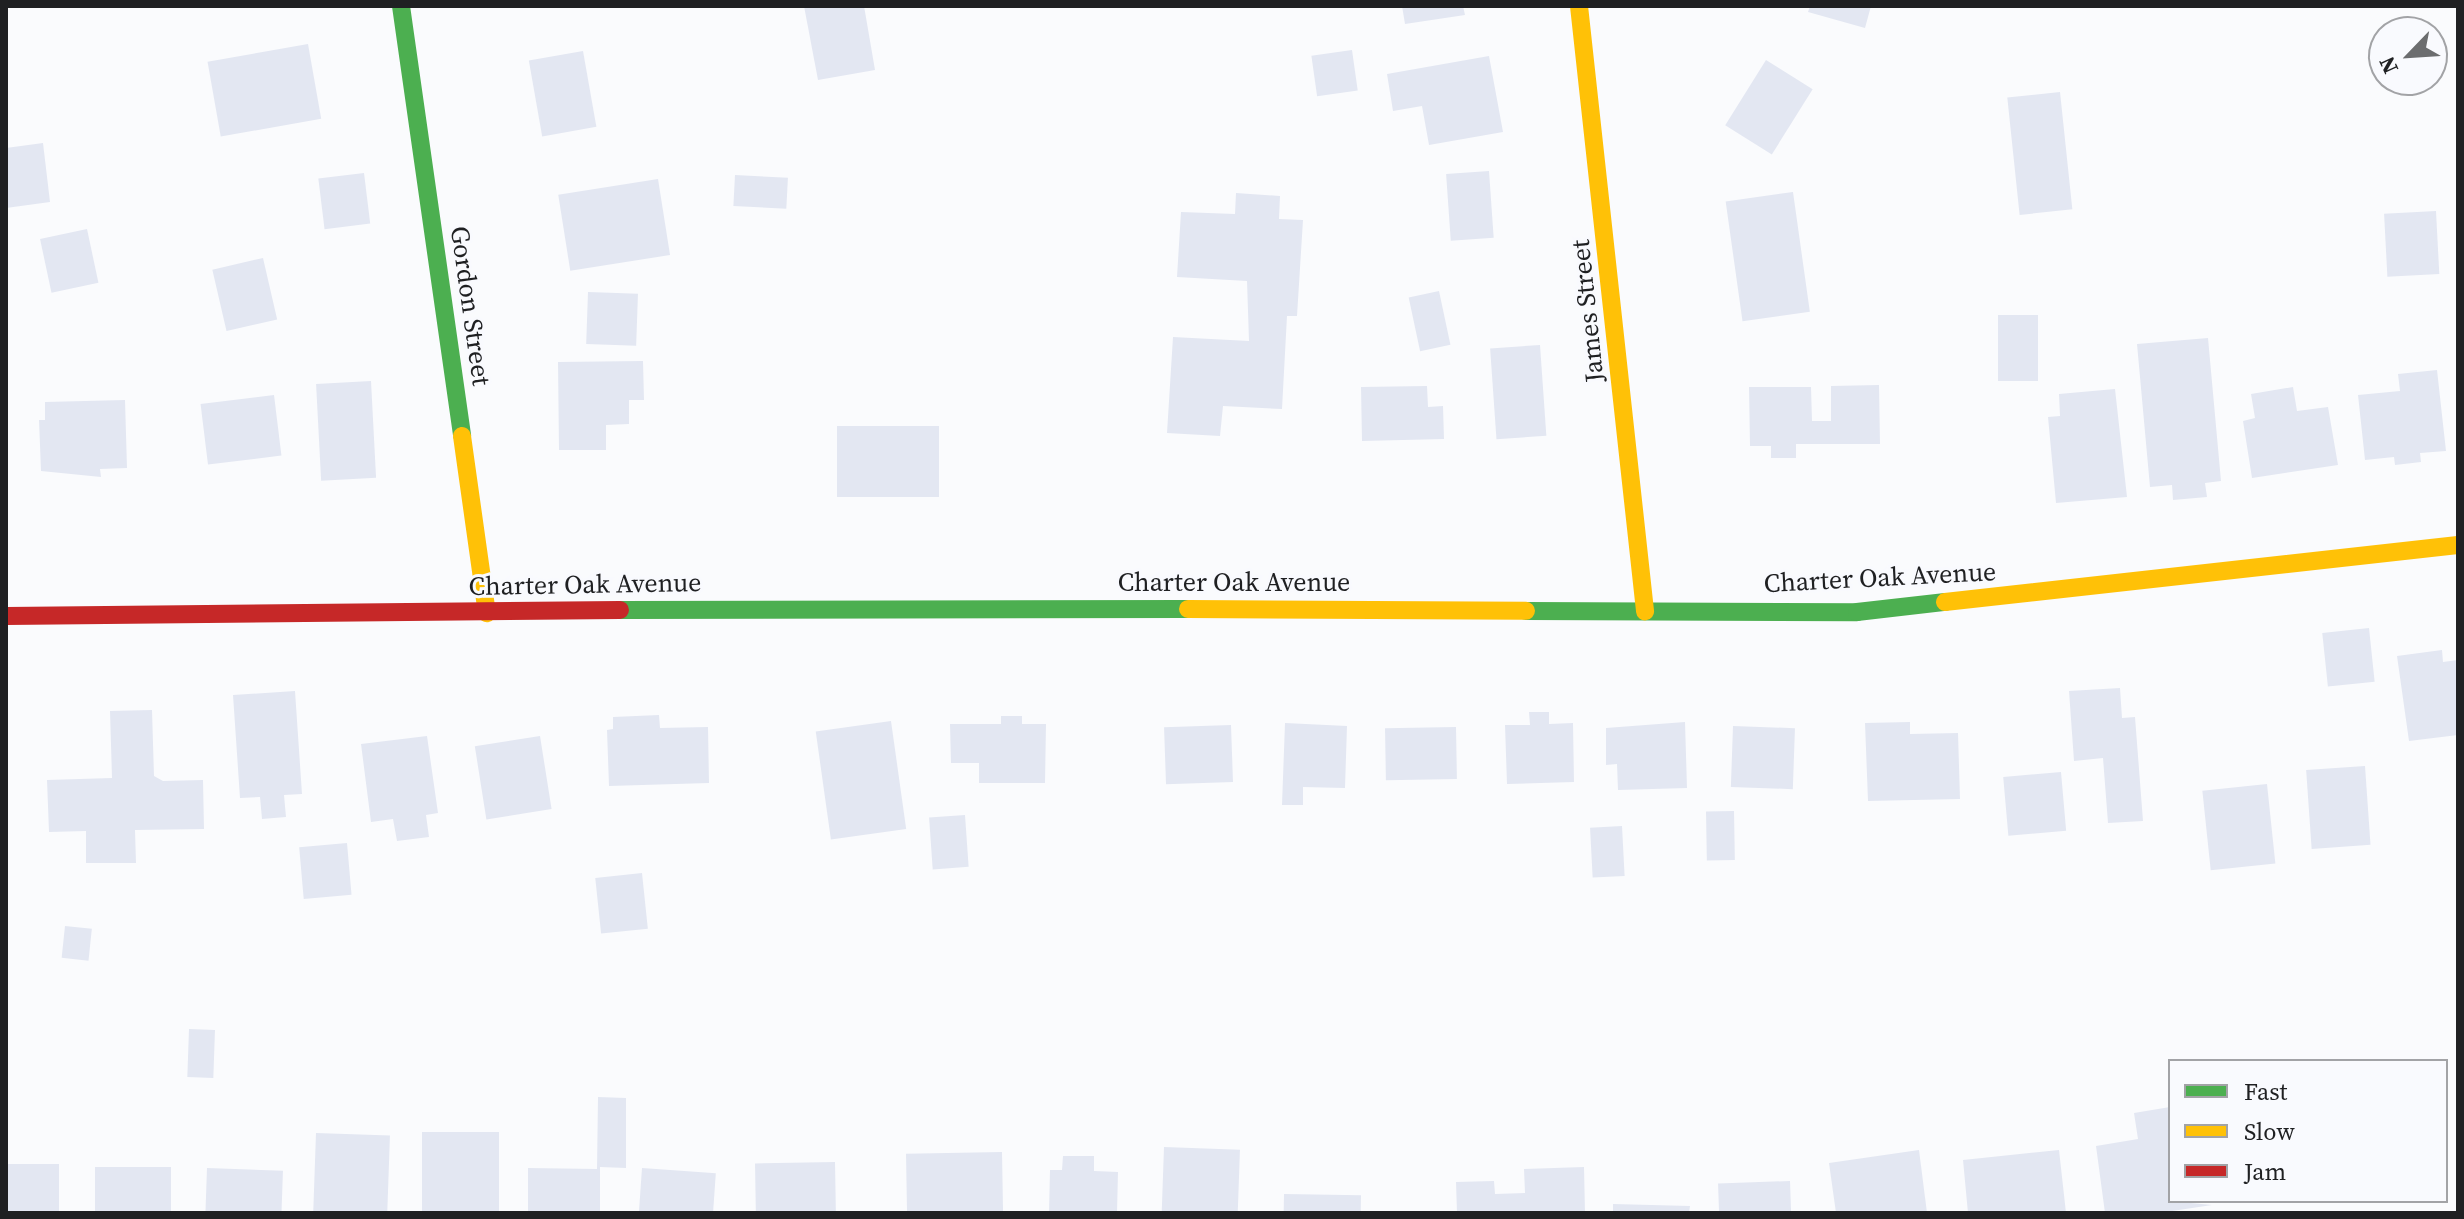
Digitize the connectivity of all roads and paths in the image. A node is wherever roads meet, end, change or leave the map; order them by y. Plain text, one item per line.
1 (401, 6) edge
2 (1579, 6) edge
3 (2458, 545) edge
4 (1645, 611) junction
5 (487, 613) junction
6 (6, 616) edge

1 - 5 street, Gordon Street
2 - 4 street, James Street
3 - 4 street, Charter Oak Avenue
4 - 5 street, Charter Oak Avenue
5 - 6 street, Charter Oak Avenue

